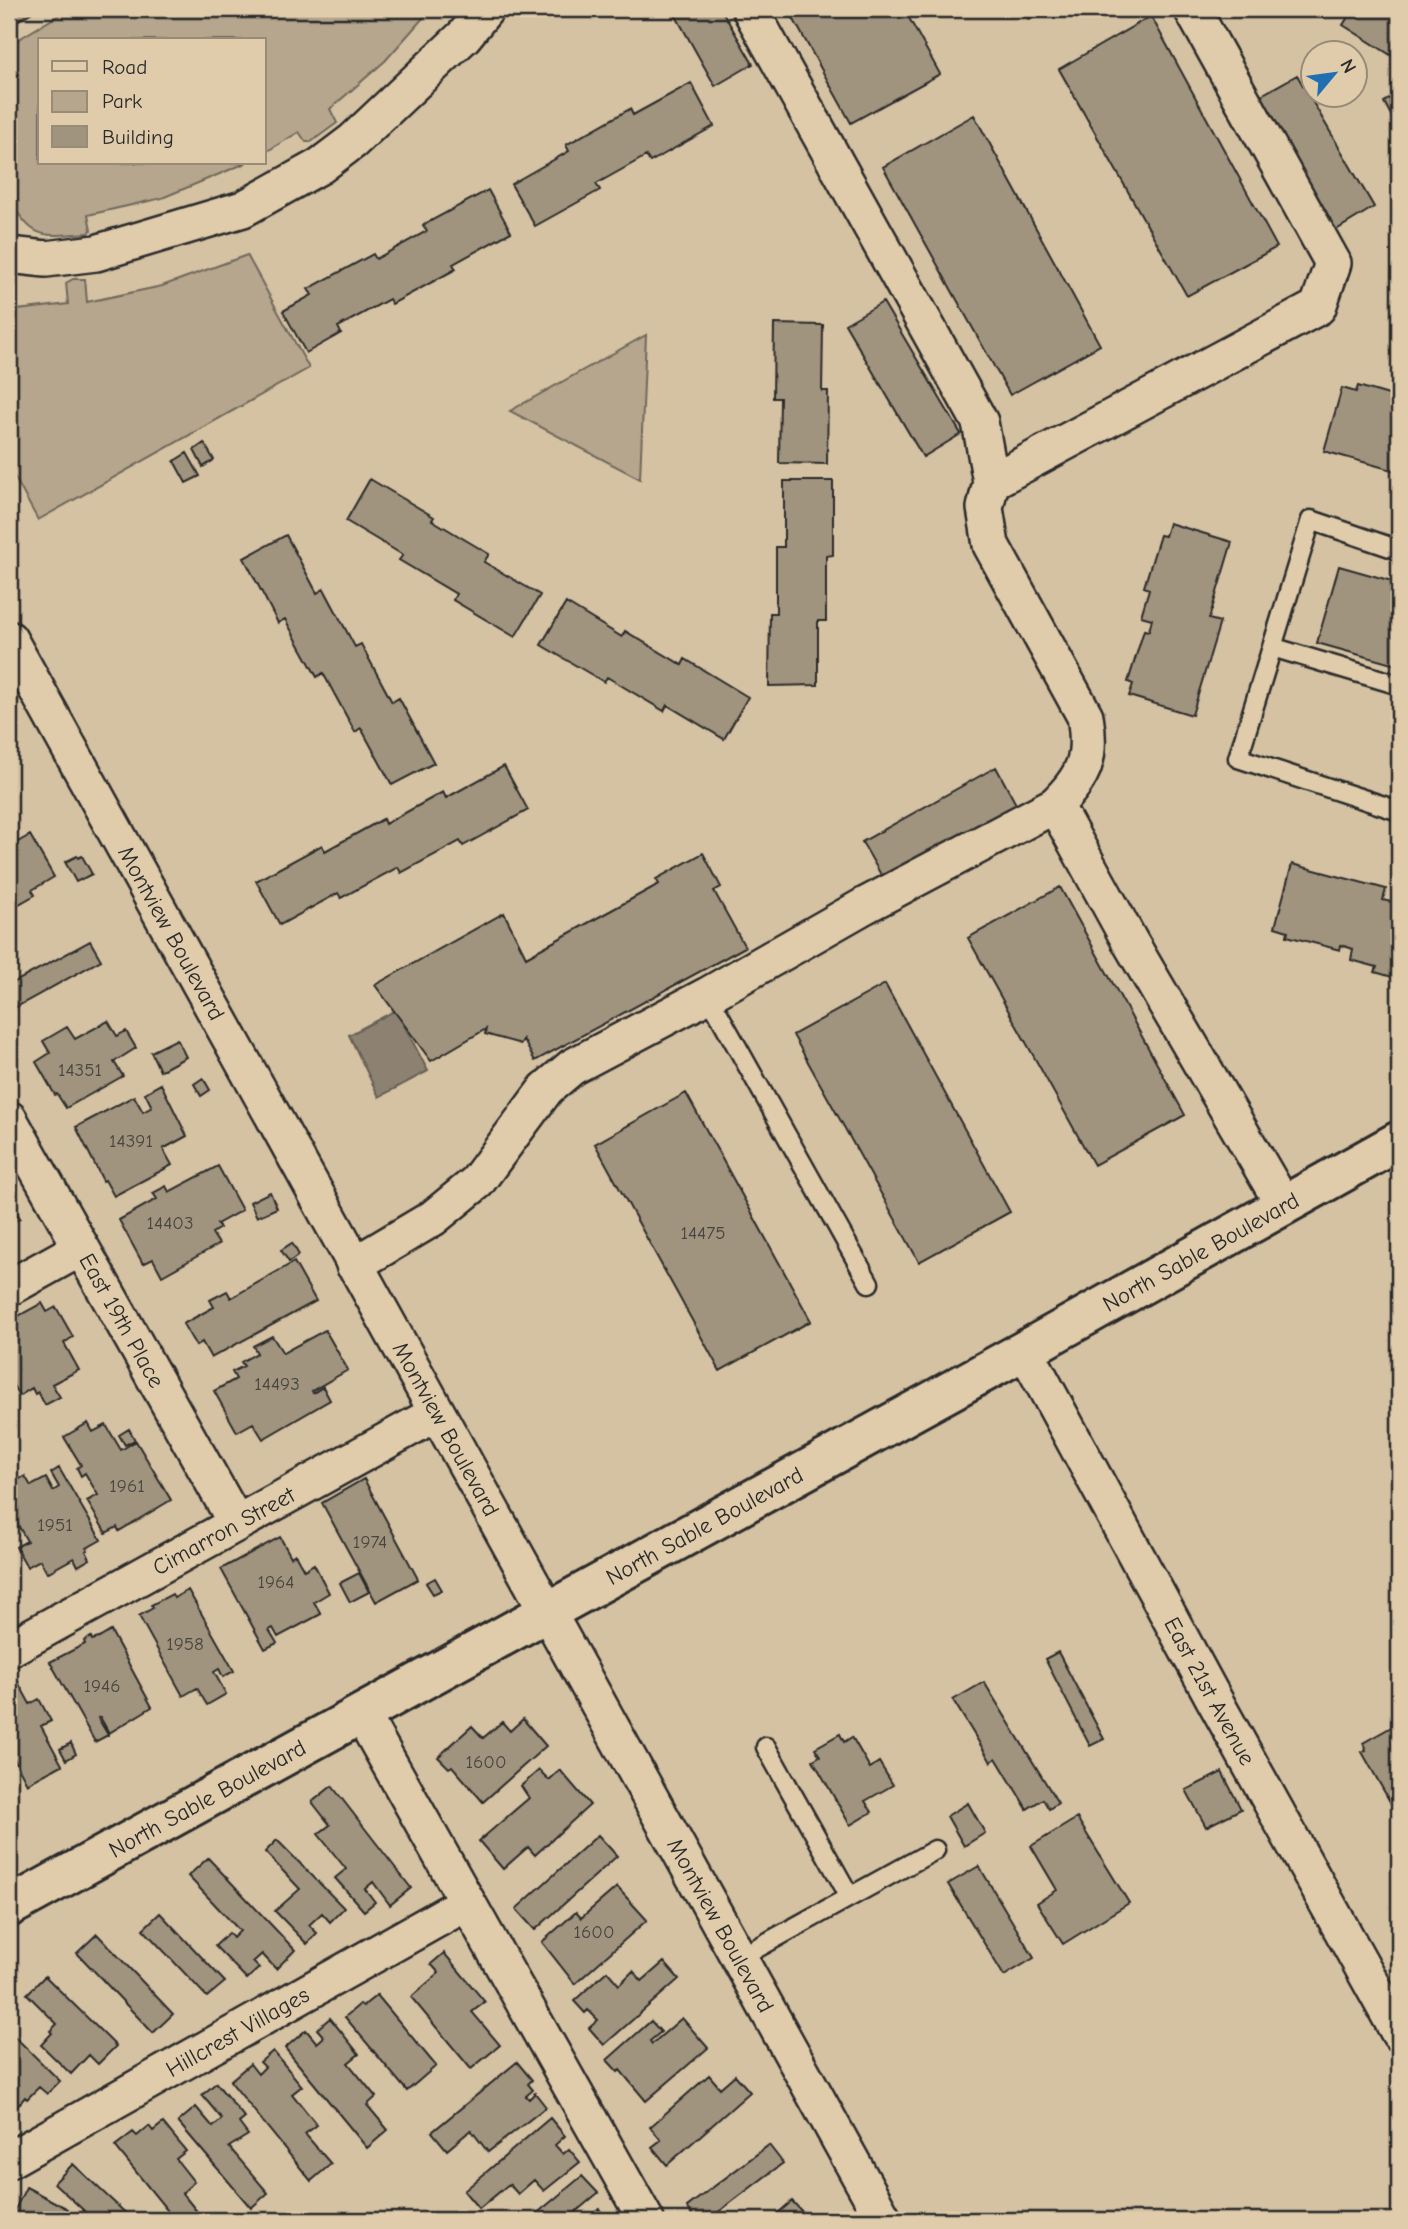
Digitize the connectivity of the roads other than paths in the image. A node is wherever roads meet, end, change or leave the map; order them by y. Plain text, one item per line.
1 (486, 9) edge
2 (750, 9) edge
3 (1192, 9) edge
4 (9, 255) edge
5 (991, 482) junction
6 (1399, 550) edge
7 (9, 639) edge
8 (1272, 647) junction
9 (1399, 685) edge
10 (1055, 805) junction
11 (1399, 811) edge
12 (708, 995) junction
13 (9, 1119) edge
14 (1399, 1142) edge
15 (1284, 1206) junction
16 (81, 1248) junction
17 (354, 1265) junction
18 (869, 1283) dead end
19 (9, 1288) edge
20 (1025, 1350) junction
21 (437, 1413) junction
22 (236, 1523) junction
23 (547, 1612) junction
24 (9, 1649) edge
25 (361, 1713) junction
26 (766, 1747) dead end
27 (935, 1850) dead end
28 (850, 1897) junction
29 (466, 1903) junction
30 (9, 1907) edge
31 (739, 1958) junction
32 (1399, 2033) edge
33 (9, 2160) edge
34 (646, 2220) edge
35 (884, 2220) edge

1 - 4 street
2 - 5 street
3 - 5 street
5 - 10 street
6 - 8 lane
7 - 17 street, Montview Boulevard
8 - 9 lane
8 - 11 lane
10 - 12 street
10 - 15 street
12 - 17 street
12 - 18 lane
13 - 16 street, East 19th Place
14 - 15 street, North Sable Boulevard
15 - 20 street, North Sable Boulevard
16 - 19 street
16 - 22 street, East 19th Place
17 - 21 street, Montview Boulevard
20 - 23 street, North Sable Boulevard
20 - 32 street, East 21st Avenue
21 - 22 street, Cimarron Street
21 - 23 street, Montview Boulevard
22 - 24 street, Cimarron Street
23 - 25 street, North Sable Boulevard
23 - 31 street, Montview Boulevard
25 - 29 street
25 - 30 street, North Sable Boulevard
26 - 28 lane
27 - 28 lane
28 - 31 lane
29 - 33 street, Hillcrest Villages
29 - 34 street
31 - 35 street, Montview Boulevard

